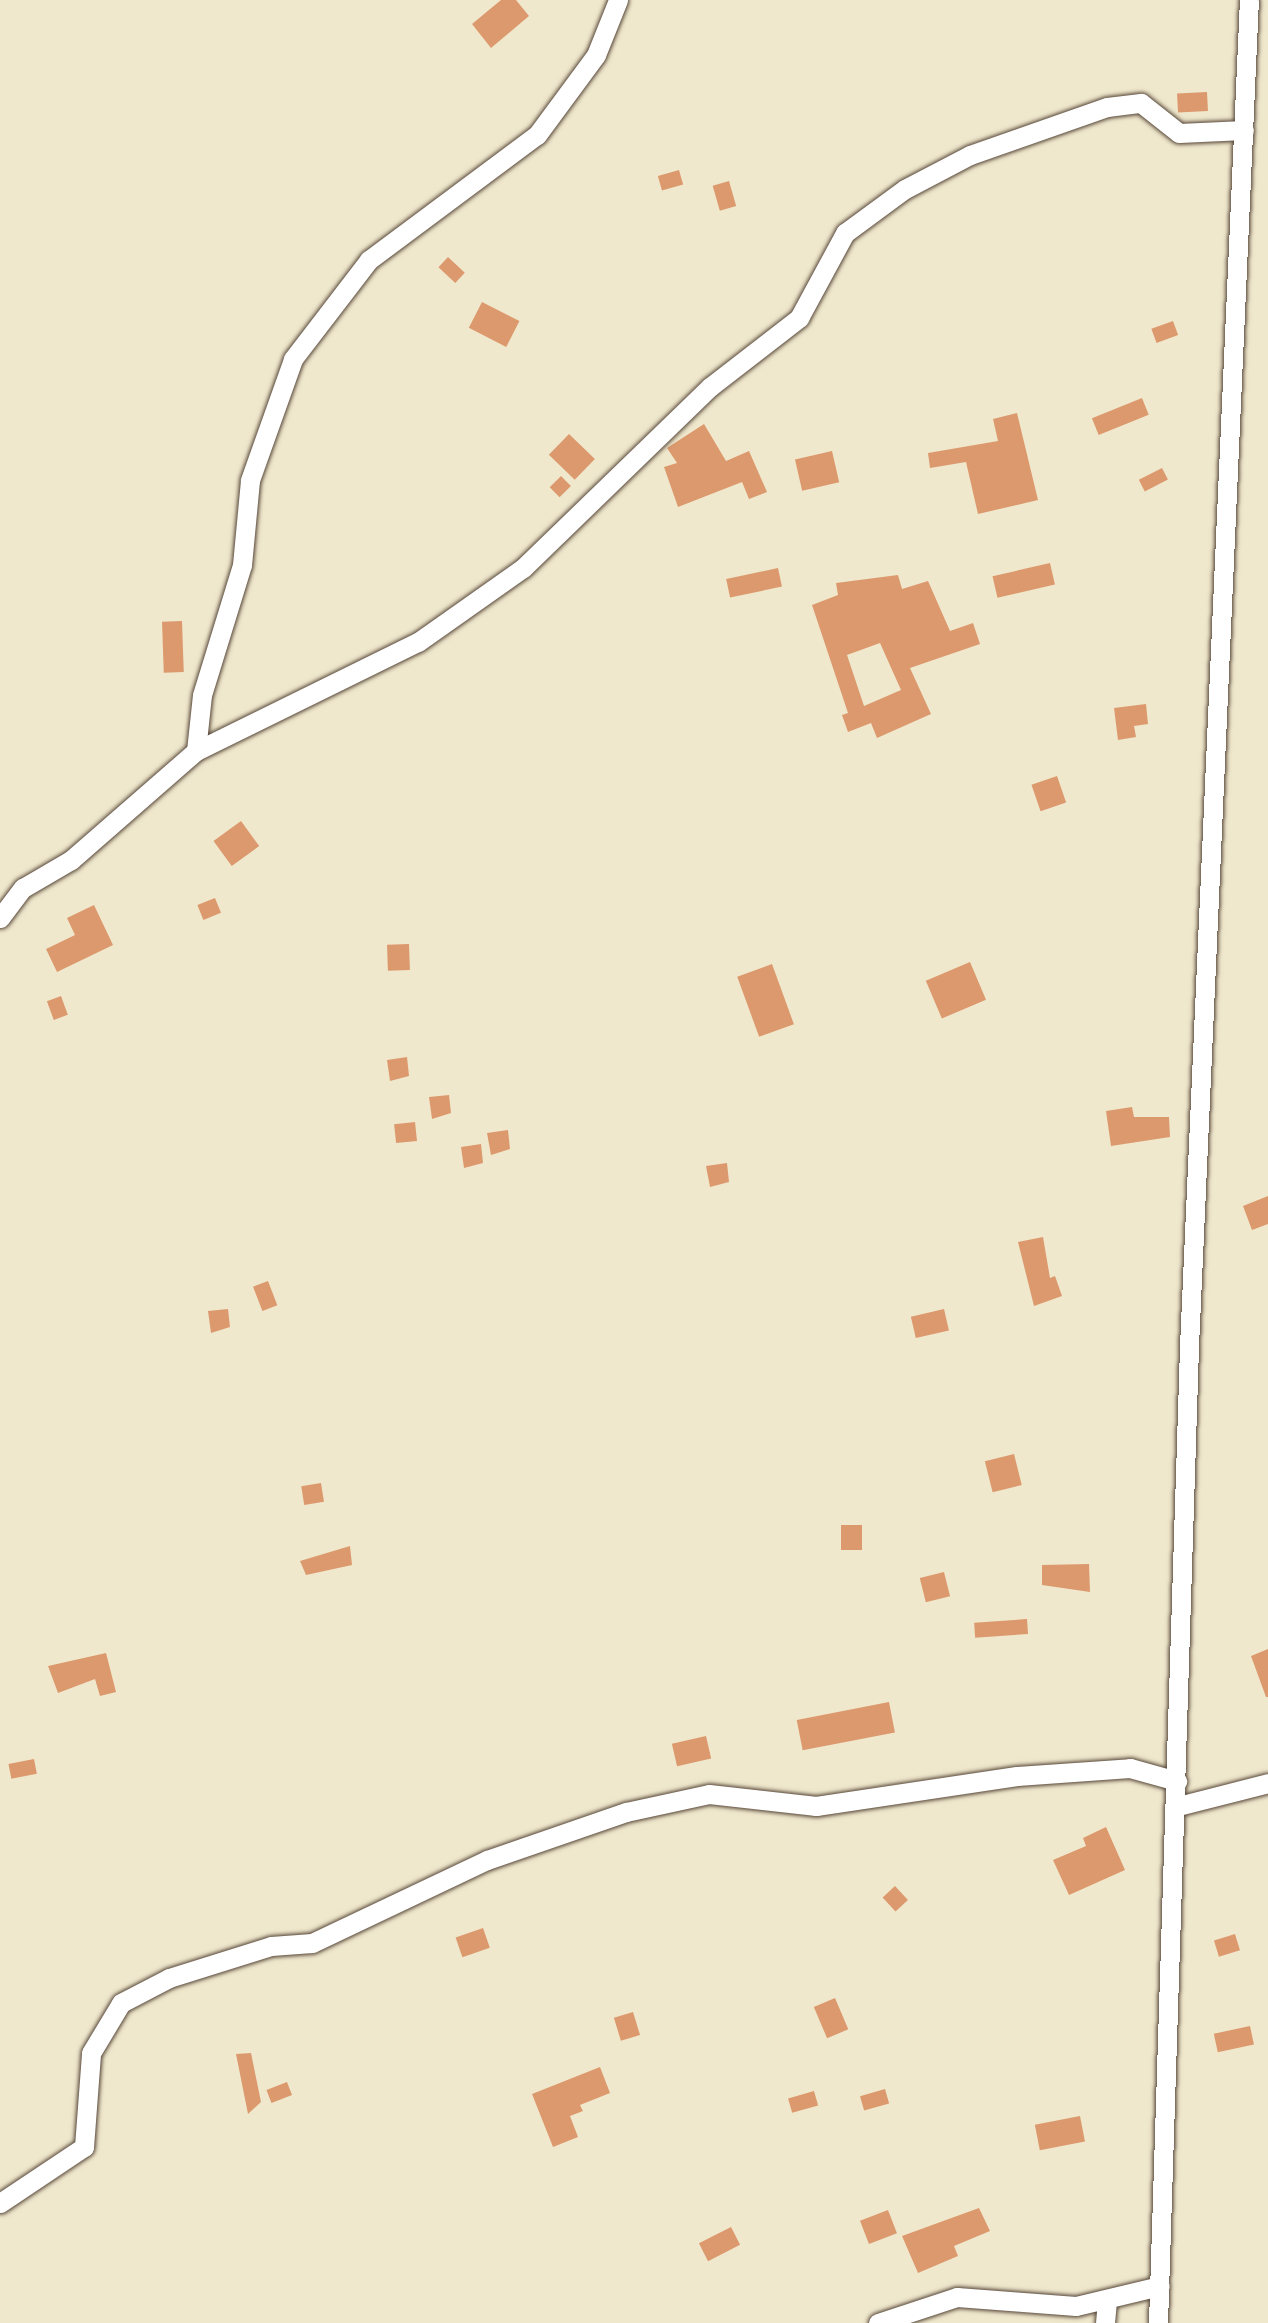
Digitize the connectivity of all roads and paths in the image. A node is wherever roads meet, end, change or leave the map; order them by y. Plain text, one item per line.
1 (618, 0) edge
2 (1249, 0) edge
3 (1244, 130) junction
4 (196, 751) junction
5 (0, 918) edge
6 (1177, 1781) junction
7 (1268, 1783) edge
8 (1178, 1806) junction
9 (0, 2203) edge
10 (1160, 2286) junction
11 (1107, 2301) junction
12 (878, 2323) edge
13 (1105, 2323) edge
14 (1158, 2323) edge

1 - 4 street
2 - 3 street
3 - 4 street
3 - 6 street
4 - 5 street
6 - 8 street
6 - 9 street
7 - 8 street
8 - 10 street
10 - 11 street
10 - 14 street
11 - 12 street
11 - 13 street

